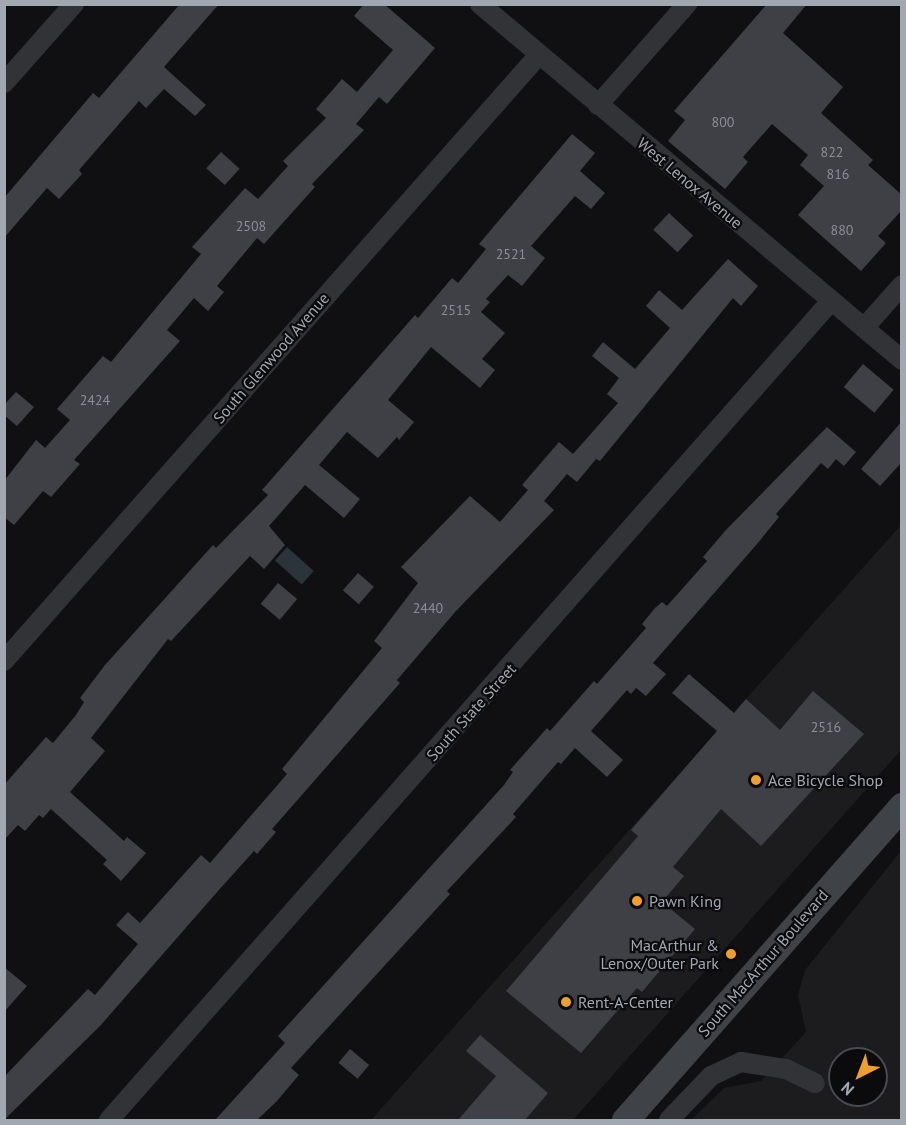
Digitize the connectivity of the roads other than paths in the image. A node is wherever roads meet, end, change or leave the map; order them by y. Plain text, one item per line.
1 (74, 4) edge
2 (480, 4) edge
3 (687, 4) edge
4 (538, 56) junction
5 (4, 83) edge
6 (598, 105) junction
7 (902, 285) edge
8 (831, 301) junction
9 (864, 328) junction
10 (902, 360) edge
11 (4, 661) edge
12 (902, 806) edge
13 (815, 1083) dead end
14 (109, 1120) edge
15 (625, 1120) edge
16 (669, 1120) edge

1 - 5 street
2 - 4 street, West Lenox Avenue
3 - 6 street
4 - 6 street, West Lenox Avenue
4 - 11 street, South Glenwood Avenue
6 - 8 street, West Lenox Avenue
7 - 9 street
8 - 9 street, West Lenox Avenue
8 - 14 street, South State Street
9 - 10 street, West Lenox Avenue
12 - 15 main road, South MacArthur Boulevard
13 - 16 street

